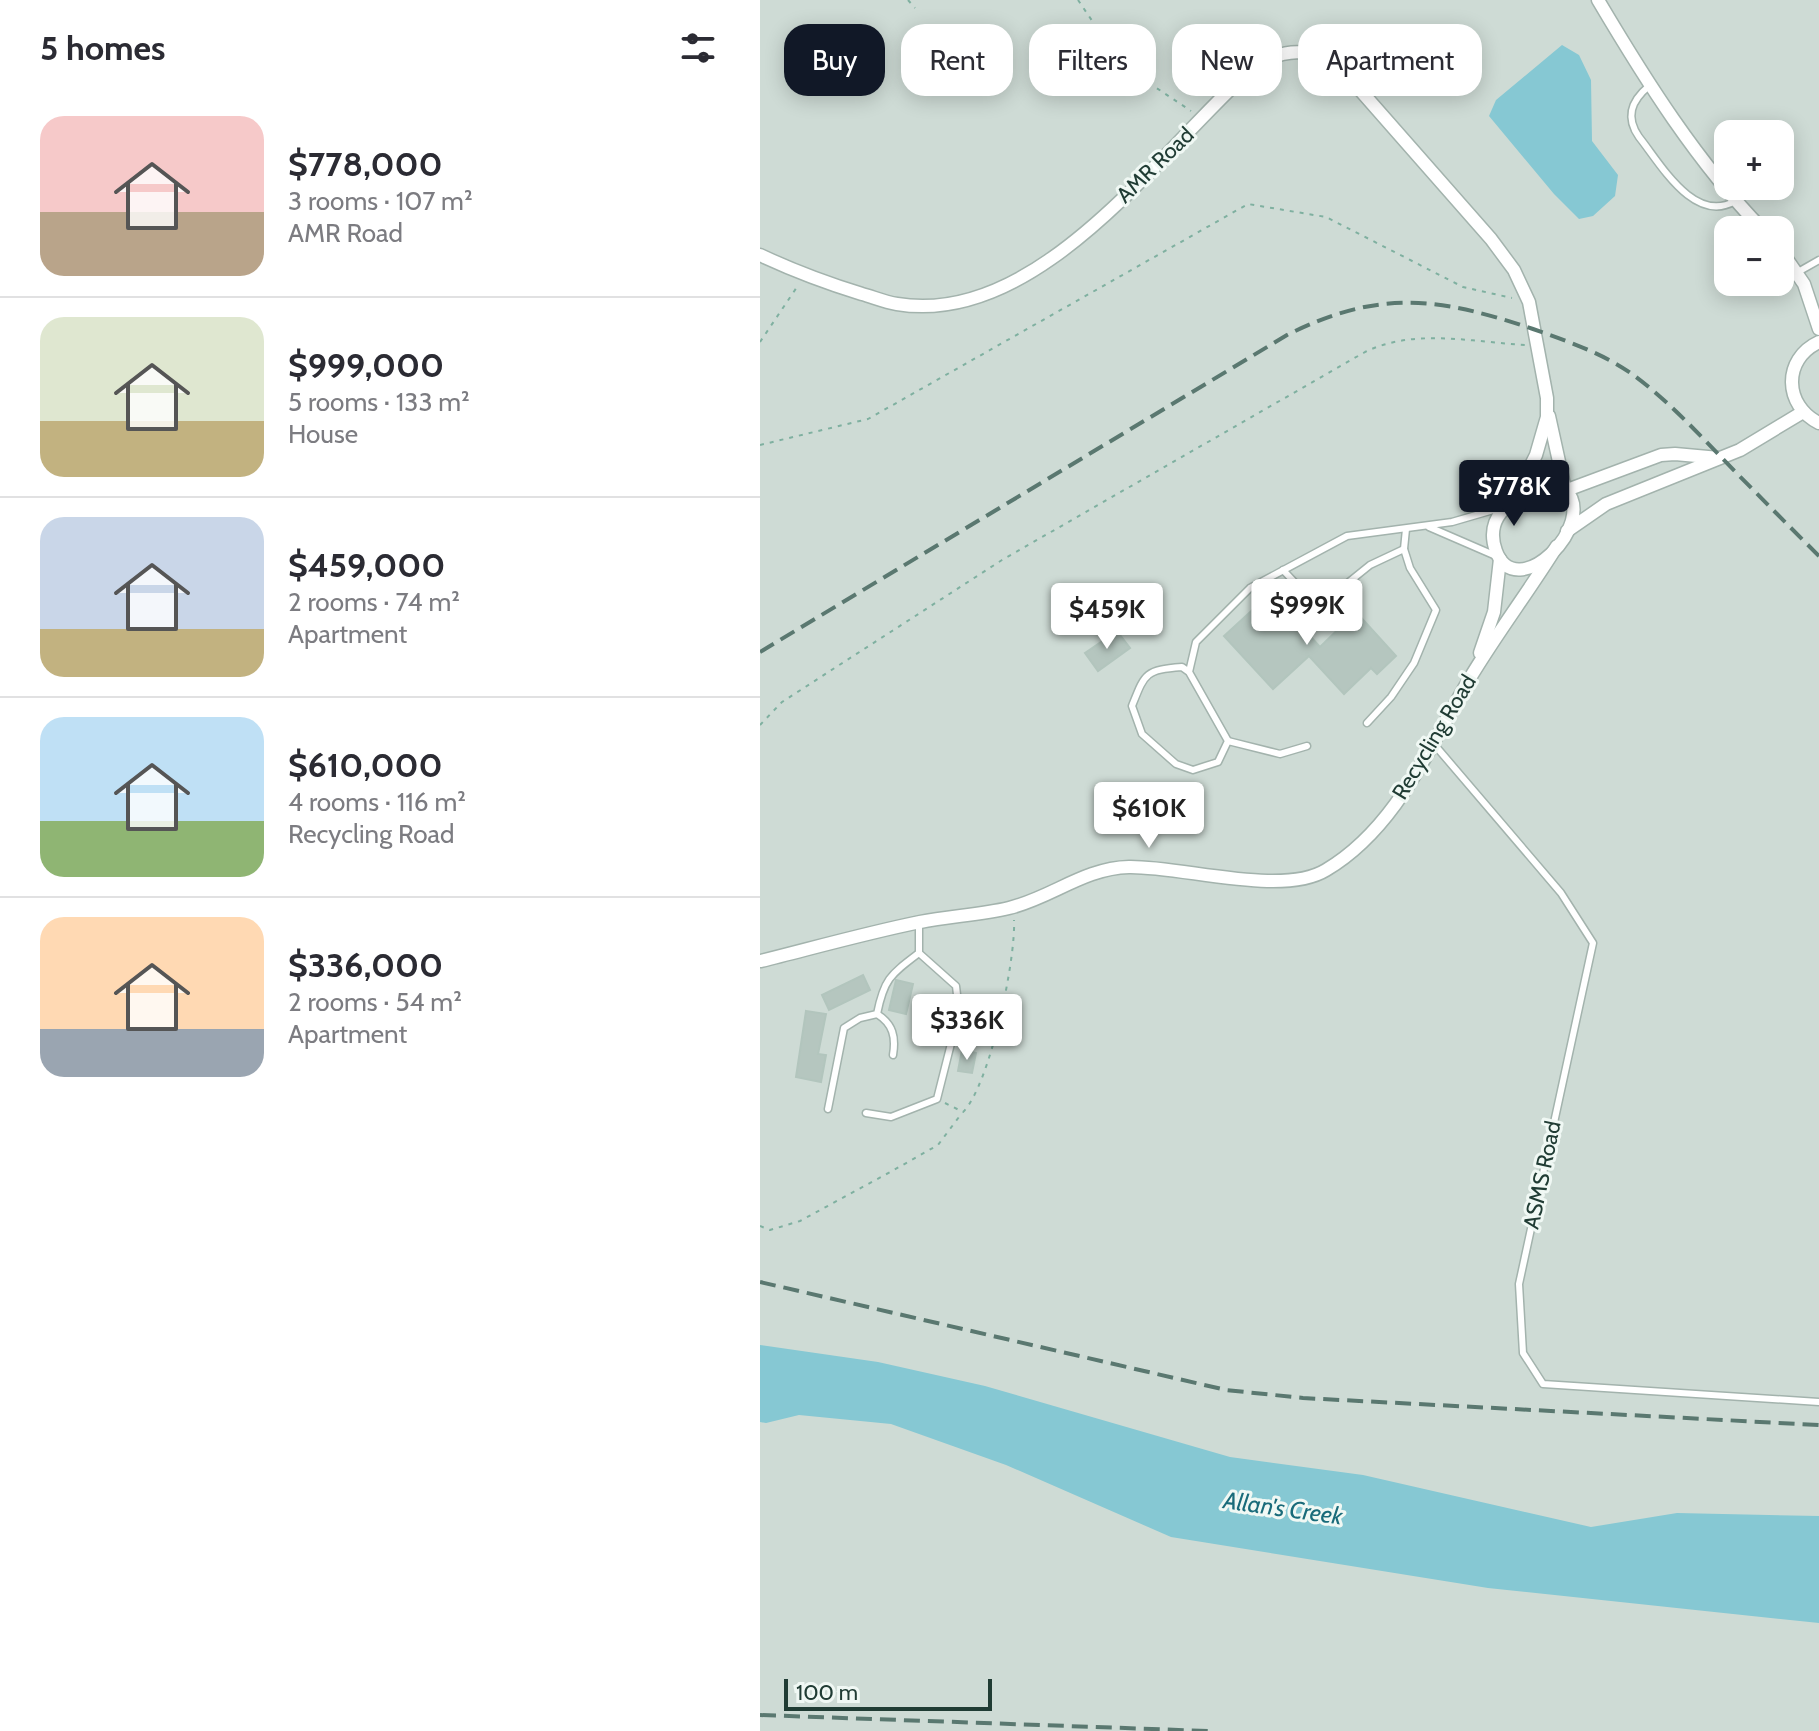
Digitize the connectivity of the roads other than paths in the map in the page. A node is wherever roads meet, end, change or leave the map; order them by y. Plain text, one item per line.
1 (1598, 0) edge
2 (1649, 86) junction
3 (1735, 201) junction
4 (1749, 216) edge
5 (760, 255) edge
6 (1819, 260) edge
7 (1794, 267) edge
8 (1798, 272) junction
9 (1819, 329) edge
10 (1819, 342) edge
11 (1548, 409) junction
12 (1803, 412) junction
13 (1819, 423) edge
14 (1723, 459) junction
15 (1566, 490) junction
16 (1510, 503) junction
17 (1426, 526) junction
18 (1406, 529) junction
19 (1567, 531) junction
20 (1557, 546) junction
21 (1404, 549) junction
22 (1499, 558) junction
23 (1283, 570) junction
24 (1189, 672) junction
25 (1472, 675) junction
26 (1367, 723) dead end
27 (1228, 741) junction
28 (1433, 742) junction
29 (1307, 746) dead end
30 (919, 922) junction
31 (919, 953) junction
32 (761, 961) edge
33 (877, 1014) junction
34 (893, 1055) dead end
35 (828, 1109) dead end
36 (866, 1113) dead end
37 (1819, 1402) edge

1 - 2 street
2 - 3 street
2 - 3 lane
3 - 4 street
5 - 11 street, AMR Road
6 - 8 lane
7 - 8 street
8 - 9 street
10 - 12 street
11 - 15 street, AMR Road
11 - 16 street, AMR Road
12 - 13 street
12 - 14 street
14 - 15 street
14 - 19 street
15 - 16 street
15 - 19 street
16 - 17 lane
16 - 22 street
17 - 18 lane
17 - 22 lane
18 - 21 lane
18 - 23 lane
19 - 20 street
20 - 22 street
20 - 25 street, Recycling Road
21 - 23 lane
21 - 26 lane
22 - 25 street
23 - 24 lane
24 - 27 lane
24 - 27 lane
25 - 28 street, Recycling Road
27 - 29 lane
28 - 30 street, Recycling Road
28 - 37 lane, ASMS Road
30 - 31 lane
30 - 32 street, Recycling Road
31 - 33 lane
31 - 36 lane
33 - 34 lane
33 - 35 lane

